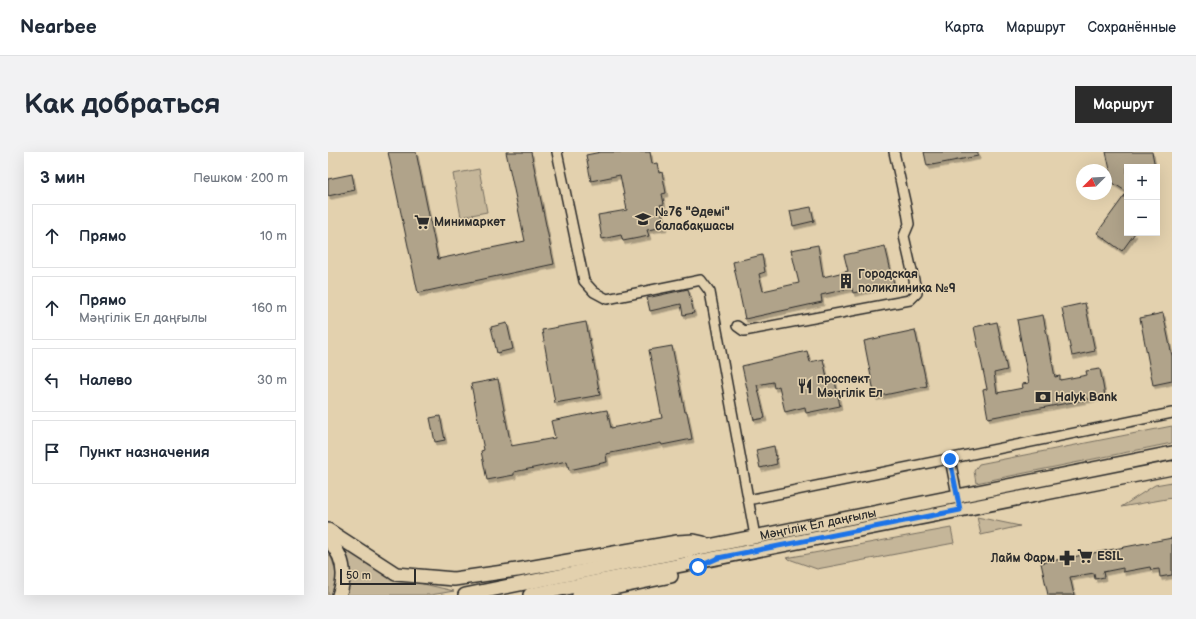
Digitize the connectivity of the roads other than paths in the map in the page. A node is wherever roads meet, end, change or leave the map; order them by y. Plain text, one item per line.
1 (557, 152) edge
2 (894, 152) edge
3 (737, 326) dead end
4 (1172, 414) edge
5 (1172, 453) edge
6 (950, 459) junction
7 (1172, 468) edge
8 (958, 496) junction
9 (748, 500) junction
10 (960, 510) junction
11 (328, 530) edge
12 (755, 536) junction
13 (328, 540) edge
14 (715, 545) junction
15 (718, 558) junction
16 (339, 595) edge
17 (465, 595) edge
18 (530, 595) edge
19 (579, 595) edge

1 - 9 street
2 - 3 street
4 - 6 street
5 - 8 main road, Мәңгілік Ел даңғылы
6 - 8 street
6 - 9 street
7 - 10 main road, Мәңгілік Ел даңғылы
8 - 10 street
8 - 12 main road, Мәңгілік Ел даңғылы
9 - 12 street
10 - 15 main road, Мәңгілік Ел даңғылы
11 - 14 main road
12 - 14 main road, Мәңгілік Ел даңғылы
13 - 16 main road
14 - 17 main road, Мәңгілік Ел даңғылы
15 - 18 main road, Мәңгілік Ел даңғылы
15 - 19 main road

